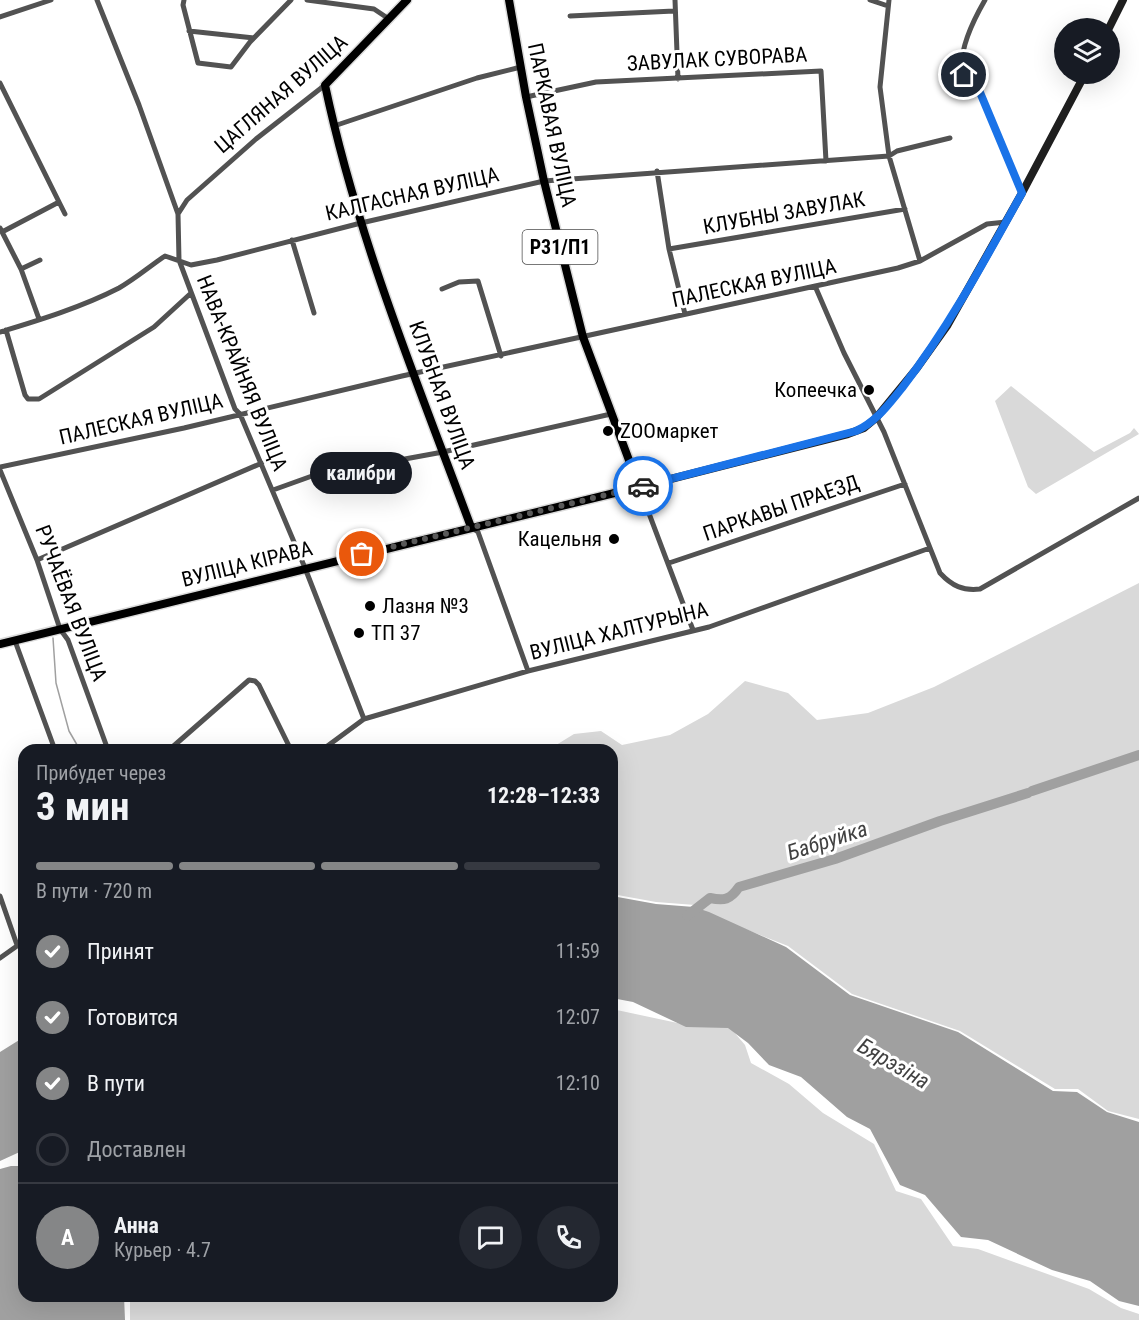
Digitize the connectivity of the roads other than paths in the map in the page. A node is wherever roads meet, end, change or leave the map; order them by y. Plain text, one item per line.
1 (51, 0) edge
2 (97, 0) edge
3 (184, 0) edge
4 (291, 0) edge
5 (307, 0) edge
6 (407, 0) edge
7 (509, 0) edge
8 (675, 0) edge
9 (870, 0) edge
10 (985, 0) edge
11 (1123, 0) edge
12 (889, 3) edge
13 (674, 11) junction
14 (570, 16) dead end
15 (0, 17) edge
16 (1114, 18) edge
17 (389, 19) junction
18 (189, 31) junction
19 (254, 38) junction
20 (521, 67) junction
21 (678, 79) junction
22 (0, 83) edge
23 (1080, 84) edge
24 (325, 85) junction
25 (526, 97) junction
26 (333, 126) junction
27 (950, 138) dead end
28 (889, 156) junction
29 (826, 161) junction
30 (657, 171) junction
31 (544, 181) junction
32 (1022, 193) junction
33 (60, 202) junction
34 (905, 209) junction
35 (65, 214) dead end
36 (177, 214) junction
37 (361, 222) junction
38 (1006, 222) junction
39 (1, 230) edge
40 (292, 240) junction
41 (669, 249) junction
42 (40, 260) dead end
43 (179, 260) junction
44 (920, 261) junction
45 (21, 269) junction
46 (815, 286) junction
47 (442, 289) dead end
48 (190, 294) junction
49 (314, 313) dead end
50 (685, 314) junction
51 (39, 319) junction
52 (3, 331) edge
53 (583, 338) junction
54 (501, 356) junction
55 (413, 374) junction
56 (240, 414) junction
57 (611, 414) junction
58 (876, 418) junction
59 (443, 452) junction
60 (262, 463) junction
61 (0, 469) edge
62 (905, 484) junction
63 (639, 486) junction
64 (273, 490) junction
65 (1139, 498) edge
66 (471, 527) junction
67 (930, 548) junction
68 (37, 560) junction
69 (669, 563) junction
70 (305, 568) junction
71 (60, 629) junction
72 (693, 630) junction
73 (15, 641) junction
74 (0, 644) edge
75 (528, 671) junction
76 (364, 719) junction
77 (53, 744) edge
78 (106, 744) edge
79 (176, 744) edge
80 (288, 744) edge
81 (330, 744) edge
82 (0, 896) edge
83 (17, 945) joint
84 (0, 958) edge

1 - 15 street
2 - 36 street, НАВА-КРАЙНЯЯ ВУЛІЦА
3 - 18 street
4 - 19 street
5 - 17 street
6 - 17 main road, ЦАГЛЯНАЯ ВУЛІЦА
7 - 20 main road, ПАРКАВАЯ ВУЛІЦА / Р31/П1
8 - 13 street
9 - 12 street
10 - 32 street
11 - 16 main road
12 - 28 street
13 - 14 street
13 - 21 street
17 - 24 main road, ЦАГЛЯНАЯ ВУЛІЦА
18 - 19 street
18 - 19 street
20 - 25 main road, ПАРКАВАЯ ВУЛІЦА / Р31/П1
20 - 26 street
21 - 25 street, ЗАВУЛАК СУВОРАВА
21 - 29 street, ЗАВУЛАК СУВОРАВА
22 - 33 street
23 - 32 main road, ВУЛІЦА КІРАВА
24 - 26 main road, КЛУБНАЯ ВУЛІЦА
24 - 36 street, ЦАГЛЯНАЯ ВУЛІЦА
25 - 31 main road, ПАРКАВАЯ ВУЛІЦА / Р31/П1
26 - 37 main road, КЛУБНАЯ ВУЛІЦА
27 - 28 street, КАЛГАСНАЯ ВУЛІЦА
28 - 29 street, КАЛГАСНАЯ ВУЛІЦА
28 - 34 street
29 - 30 street, КАЛГАСНАЯ ВУЛІЦА
30 - 31 street, КАЛГАСНАЯ ВУЛІЦА
30 - 41 street
31 - 37 street, КАЛГАСНАЯ ВУЛІЦА
31 - 53 main road, ПАРКАВАЯ ВУЛІЦА / Р31/П1
32 - 38 main road, ВУЛІЦА КІРАВА
33 - 35 street
33 - 39 street
34 - 41 street, КЛУБНЫ ЗАВУЛАК
34 - 44 street
36 - 43 street, НАВА-КРАЙНЯЯ ВУЛІЦА
37 - 40 street, КАЛГАСНАЯ ВУЛІЦА
37 - 55 main road, КЛУБНАЯ ВУЛІЦА
38 - 44 street, ПАЛЕСКАЯ ВУЛІЦА
38 - 58 main road, ВУЛІЦА КІРАВА
39 - 45 street
40 - 43 street, КАЛГАСНАЯ ВУЛІЦА
40 - 49 street
41 - 50 street
42 - 45 street
43 - 48 street, НАВА-КРАЙНЯЯ ВУЛІЦА
43 - 51 street
44 - 46 street, ПАЛЕСКАЯ ВУЛІЦА
45 - 51 street
46 - 50 street, ПАЛЕСКАЯ ВУЛІЦА
46 - 58 street
47 - 54 street
48 - 52 street
48 - 56 street, НАВА-КРАЙНЯЯ ВУЛІЦА
50 - 53 street, ПАЛЕСКАЯ ВУЛІЦА
51 - 52 street
53 - 54 street, ПАЛЕСКАЯ ВУЛІЦА
53 - 57 main road, ПАРКАВАЯ ВУЛІЦА / Р31/П1
54 - 55 street, ПАЛЕСКАЯ ВУЛІЦА
55 - 56 street, ПАЛЕСКАЯ ВУЛІЦА
55 - 59 main road, КЛУБНАЯ ВУЛІЦА
56 - 60 street, НАВА-КРАЙНЯЯ ВУЛІЦА
56 - 61 street, ПАЛЕСКАЯ ВУЛІЦА
57 - 59 street
57 - 63 main road, ПАРКАВАЯ ВУЛІЦА / Р31/П1
58 - 62 street
58 - 63 main road, ВУЛІЦА КІРАВА
59 - 64 street
59 - 66 main road, КЛУБНАЯ ВУЛІЦА
60 - 64 street, НАВА-КРАЙНЯЯ ВУЛІЦА
60 - 68 street
61 - 68 street, РУЧАЁВАЯ ВУЛІЦА
62 - 67 street
62 - 69 street, ПАРКАВЫ ПРАЕЗД
63 - 66 main road, ВУЛІЦА КІРАВА
63 - 69 street, ПАРКАВАЯ ВУЛІЦА
64 - 70 street, НАВА-КРАЙНЯЯ ВУЛІЦА
65 - 67 street
66 - 70 main road, ВУЛІЦА КІРАВА
66 - 75 street, КЛУБНАЯ ВУЛІЦА
67 - 72 street, ВУЛІЦА ХАЛТУРЫНА
68 - 71 street, РУЧАЁВАЯ ВУЛІЦА
69 - 72 street, ПАРКАВАЯ ВУЛІЦА
70 - 71 main road, ВУЛІЦА КІРАВА
70 - 76 street, НАВА-КРАЙНЯЯ ВУЛІЦА
71 - 73 main road, ВУЛІЦА КІРАВА
71 - 78 street, РУЧАЁВАЯ ВУЛІЦА
72 - 75 street, ВУЛІЦА ХАЛТУРЫНА
73 - 74 main road, ВУЛІЦА КІРАВА
73 - 77 street
75 - 76 street, ВУЛІЦА ХАЛТУРЫНА
76 - 81 street, ВУЛІЦА ХАЛТУРЫНА
79 - 80 street
82 - 83 street
83 - 84 street

